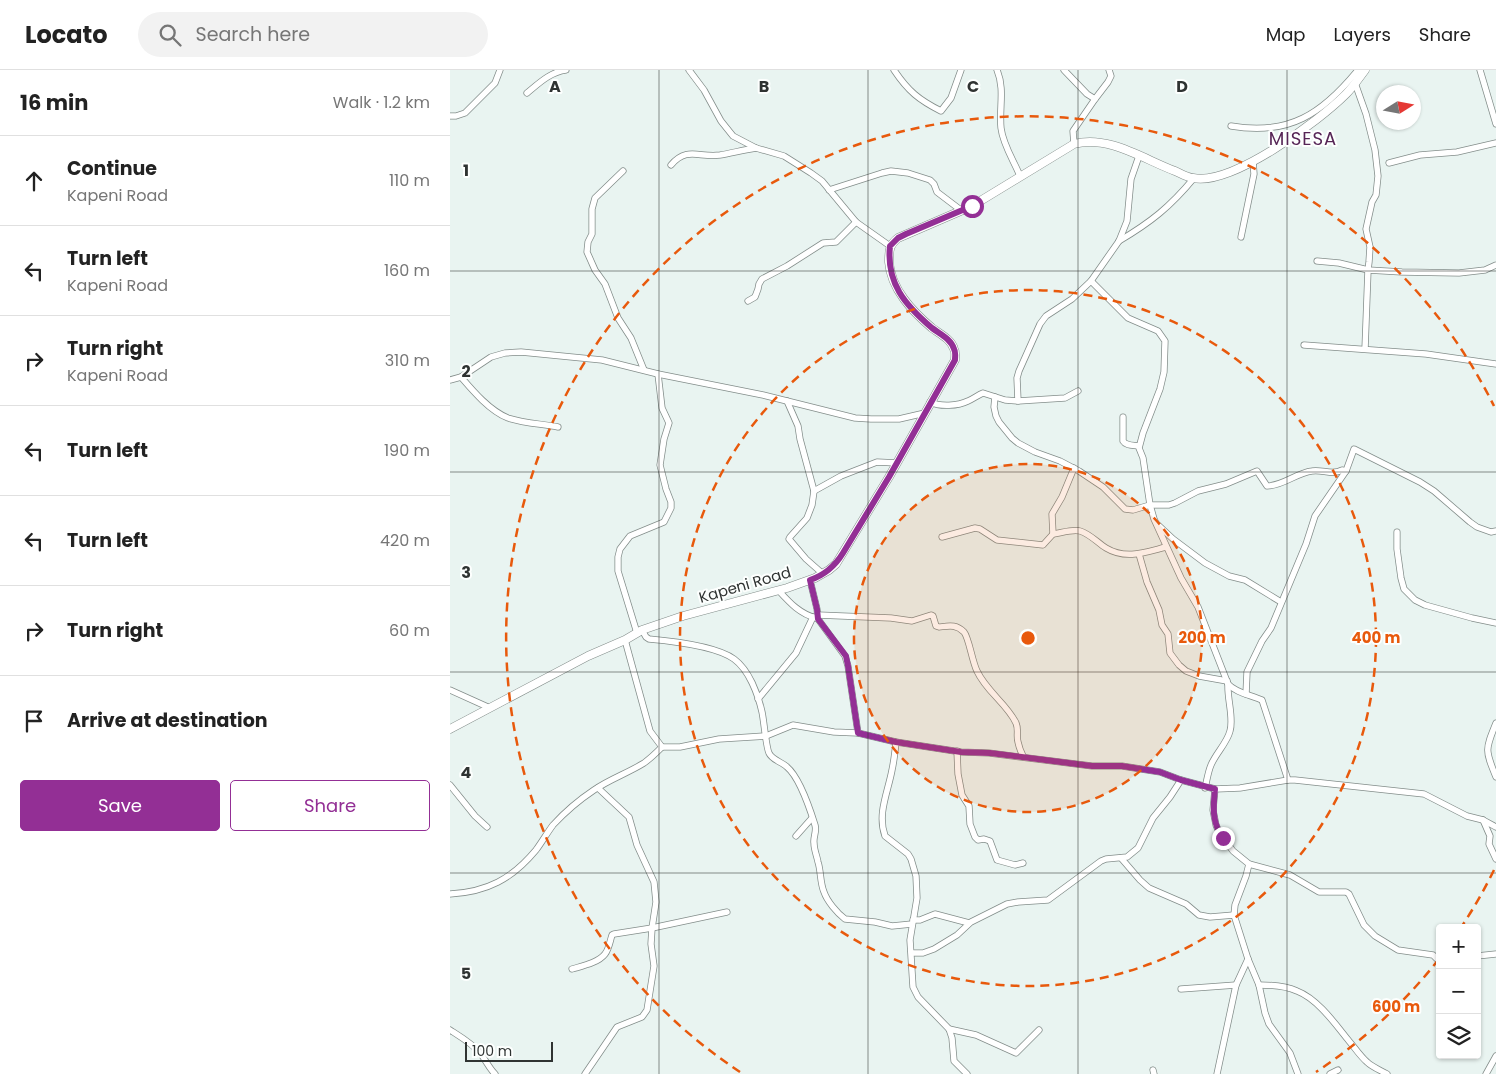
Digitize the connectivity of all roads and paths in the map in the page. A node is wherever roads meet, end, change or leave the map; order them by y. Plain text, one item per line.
1 (500, 70) edge
2 (566, 70) edge
3 (689, 70) edge
4 (894, 70) edge
5 (961, 70) edge
6 (997, 70) edge
7 (1064, 70) edge
8 (1109, 70) edge
9 (1358, 70) edge
10 (1365, 70) edge
11 (1480, 70) edge
12 (1355, 83) junction
13 (527, 93) dead end
14 (1095, 99) junction
15 (450, 116) edge
16 (1496, 124) edge
17 (1231, 126) dead end
18 (1496, 143) edge
19 (1074, 144) junction
20 (756, 148) junction
21 (1139, 156) junction
22 (1253, 161) junction
23 (1389, 163) dead end
24 (671, 164) dead end
25 (623, 171) dead end
26 (1020, 176) junction
27 (1194, 178) junction
28 (829, 190) junction
29 (962, 211) junction
30 (856, 222) junction
31 (1241, 237) dead end
32 (1119, 241) junction
33 (890, 246) junction
34 (1317, 261) dead end
35 (1496, 265) edge
36 (1368, 270) junction
37 (1092, 281) junction
38 (748, 301) dead end
39 (1304, 345) dead end
40 (1366, 349) junction
41 (1496, 364) edge
42 (644, 370) junction
43 (658, 374) junction
44 (461, 377) junction
45 (450, 380) edge
46 (1078, 391) dead end
47 (996, 397) junction
48 (787, 401) junction
49 (1018, 401) junction
50 (930, 402) junction
51 (925, 413) junction
52 (1123, 417) dead end
53 (558, 427) dead end
54 (1139, 446) junction
55 (897, 462) junction
56 (1074, 468) junction
57 (1346, 471) junction
58 (814, 491) junction
59 (1150, 505) junction
60 (1154, 519) junction
61 (1496, 531) edge
62 (1397, 532) dead end
63 (1053, 534) junction
64 (942, 537) dead end
65 (1166, 547) junction
66 (1139, 554) junction
67 (823, 574) junction
68 (810, 580) junction
69 (779, 591) junction
70 (1281, 602) junction
71 (816, 617) junction
72 (1496, 623) edge
73 (639, 631) junction
74 (624, 640) junction
75 (1227, 683) junction
76 (450, 690) edge
77 (1246, 694) junction
78 (758, 699) junction
79 (490, 708) junction
80 (1496, 722) edge
81 (450, 729) edge
82 (858, 733) junction
83 (766, 736) junction
84 (896, 742) junction
85 (662, 747) junction
86 (957, 751) junction
87 (1023, 756) junction
88 (1496, 777) edge
89 (1181, 780) junction
90 (1288, 780) junction
91 (450, 785) edge
92 (598, 788) junction
93 (1206, 788) junction
94 (1215, 789) junction
95 (812, 818) junction
96 (1483, 820) junction
97 (487, 827) dead end
98 (1496, 827) edge
99 (796, 836) dead end
100 (1122, 858) junction
101 (1496, 860) edge
102 (1023, 863) dead end
103 (1249, 864) junction
104 (450, 894) edge
105 (727, 912) dead end
106 (1234, 916) junction
107 (913, 922) junction
108 (969, 923) junction
109 (652, 928) junction
110 (912, 953) junction
111 (1496, 954) edge
112 (1481, 956) edge
113 (1436, 958) edge
114 (1248, 959) junction
115 (572, 969) dead end
116 (1259, 984) junction
117 (1236, 985) junction
118 (1181, 989) dead end
119 (949, 1029) junction
120 (450, 1030) edge
121 (1038, 1030) dead end
122 (1496, 1056) edge
123 (1338, 1070) dead end
124 (495, 1074) edge
125 (585, 1074) edge
126 (967, 1074) edge
127 (1217, 1074) edge
128 (1298, 1074) edge
129 (1330, 1074) edge
130 (1386, 1074) edge
131 (1486, 1074) edge

1 - 15 street
2 - 13 street
3 - 20 street
4 - 5 street
6 - 26 street
7 - 14 street
8 - 14 street
9 - 17 street
10 - 12 main road
11 - 16 street
12 - 22 main road
12 - 36 street
14 - 19 street
18 - 23 street
19 - 21 main road
19 - 26 main road
20 - 24 street
20 - 28 street
21 - 27 main road
21 - 32 street
22 - 27 main road
22 - 31 street
25 - 42 street
26 - 29 main road
27 - 32 street
28 - 29 street
28 - 30 street
29 - 33 main road
30 - 33 street
30 - 38 street
32 - 37 street
33 - 50 main road, Kapeni Road
34 - 36 street
35 - 36 street
36 - 40 street
37 - 49 street
37 - 54 street
39 - 40 street
40 - 41 street
42 - 43 street
42 - 44 street
43 - 48 street
43 - 73 street
44 - 45 street
44 - 53 street
46 - 49 street
47 - 49 street
47 - 50 street
47 - 56 street
48 - 51 street
48 - 58 street
50 - 51 main road, Kapeni Road
51 - 55 main road, Kapeni Road
52 - 54 street
54 - 59 street
55 - 58 street
55 - 67 main road, Kapeni Road
56 - 59 street
56 - 63 street
57 - 59 street
57 - 61 street
57 - 70 street
58 - 67 street
59 - 60 street
60 - 65 street
60 - 70 street
62 - 72 street
63 - 64 street
63 - 66 street
65 - 66 street
65 - 75 street
66 - 75 street
67 - 68 main road, Kapeni Road
68 - 69 main road, Kapeni Road
68 - 71 street
69 - 71 street
69 - 73 main road, Kapeni Road
70 - 77 street
71 - 78 street
71 - 82 street
71 - 87 street
73 - 74 main road, Kapeni Road
73 - 78 street
74 - 79 main road, Kapeni Road
74 - 85 street
75 - 77 street
75 - 93 street
76 - 79 street
77 - 90 street
78 - 83 street
79 - 81 main road, Kapeni Road
80 - 88 street
82 - 83 street
82 - 84 street
83 - 85 street
83 - 95 street
84 - 86 street
84 - 107 street
85 - 92 street
86 - 87 street
86 - 102 street
87 - 89 street
89 - 93 street
89 - 100 street
90 - 94 street
90 - 96 street
91 - 97 street
92 - 104 street
92 - 109 street
93 - 94 street
94 - 103 street
95 - 99 street
95 - 107 street
96 - 98 street
96 - 101 street
100 - 106 street
100 - 108 street
103 - 106 street
103 - 113 street
105 - 109 street
106 - 114 street
107 - 108 street
107 - 110 street
108 - 110 street
109 - 115 street
109 - 125 street
110 - 119 street
111 - 112 street
114 - 116 street
114 - 117 street
116 - 128 street
116 - 130 street
117 - 118 street
117 - 127 street
119 - 121 street
119 - 126 street
120 - 124 street
122 - 131 street
123 - 129 street

